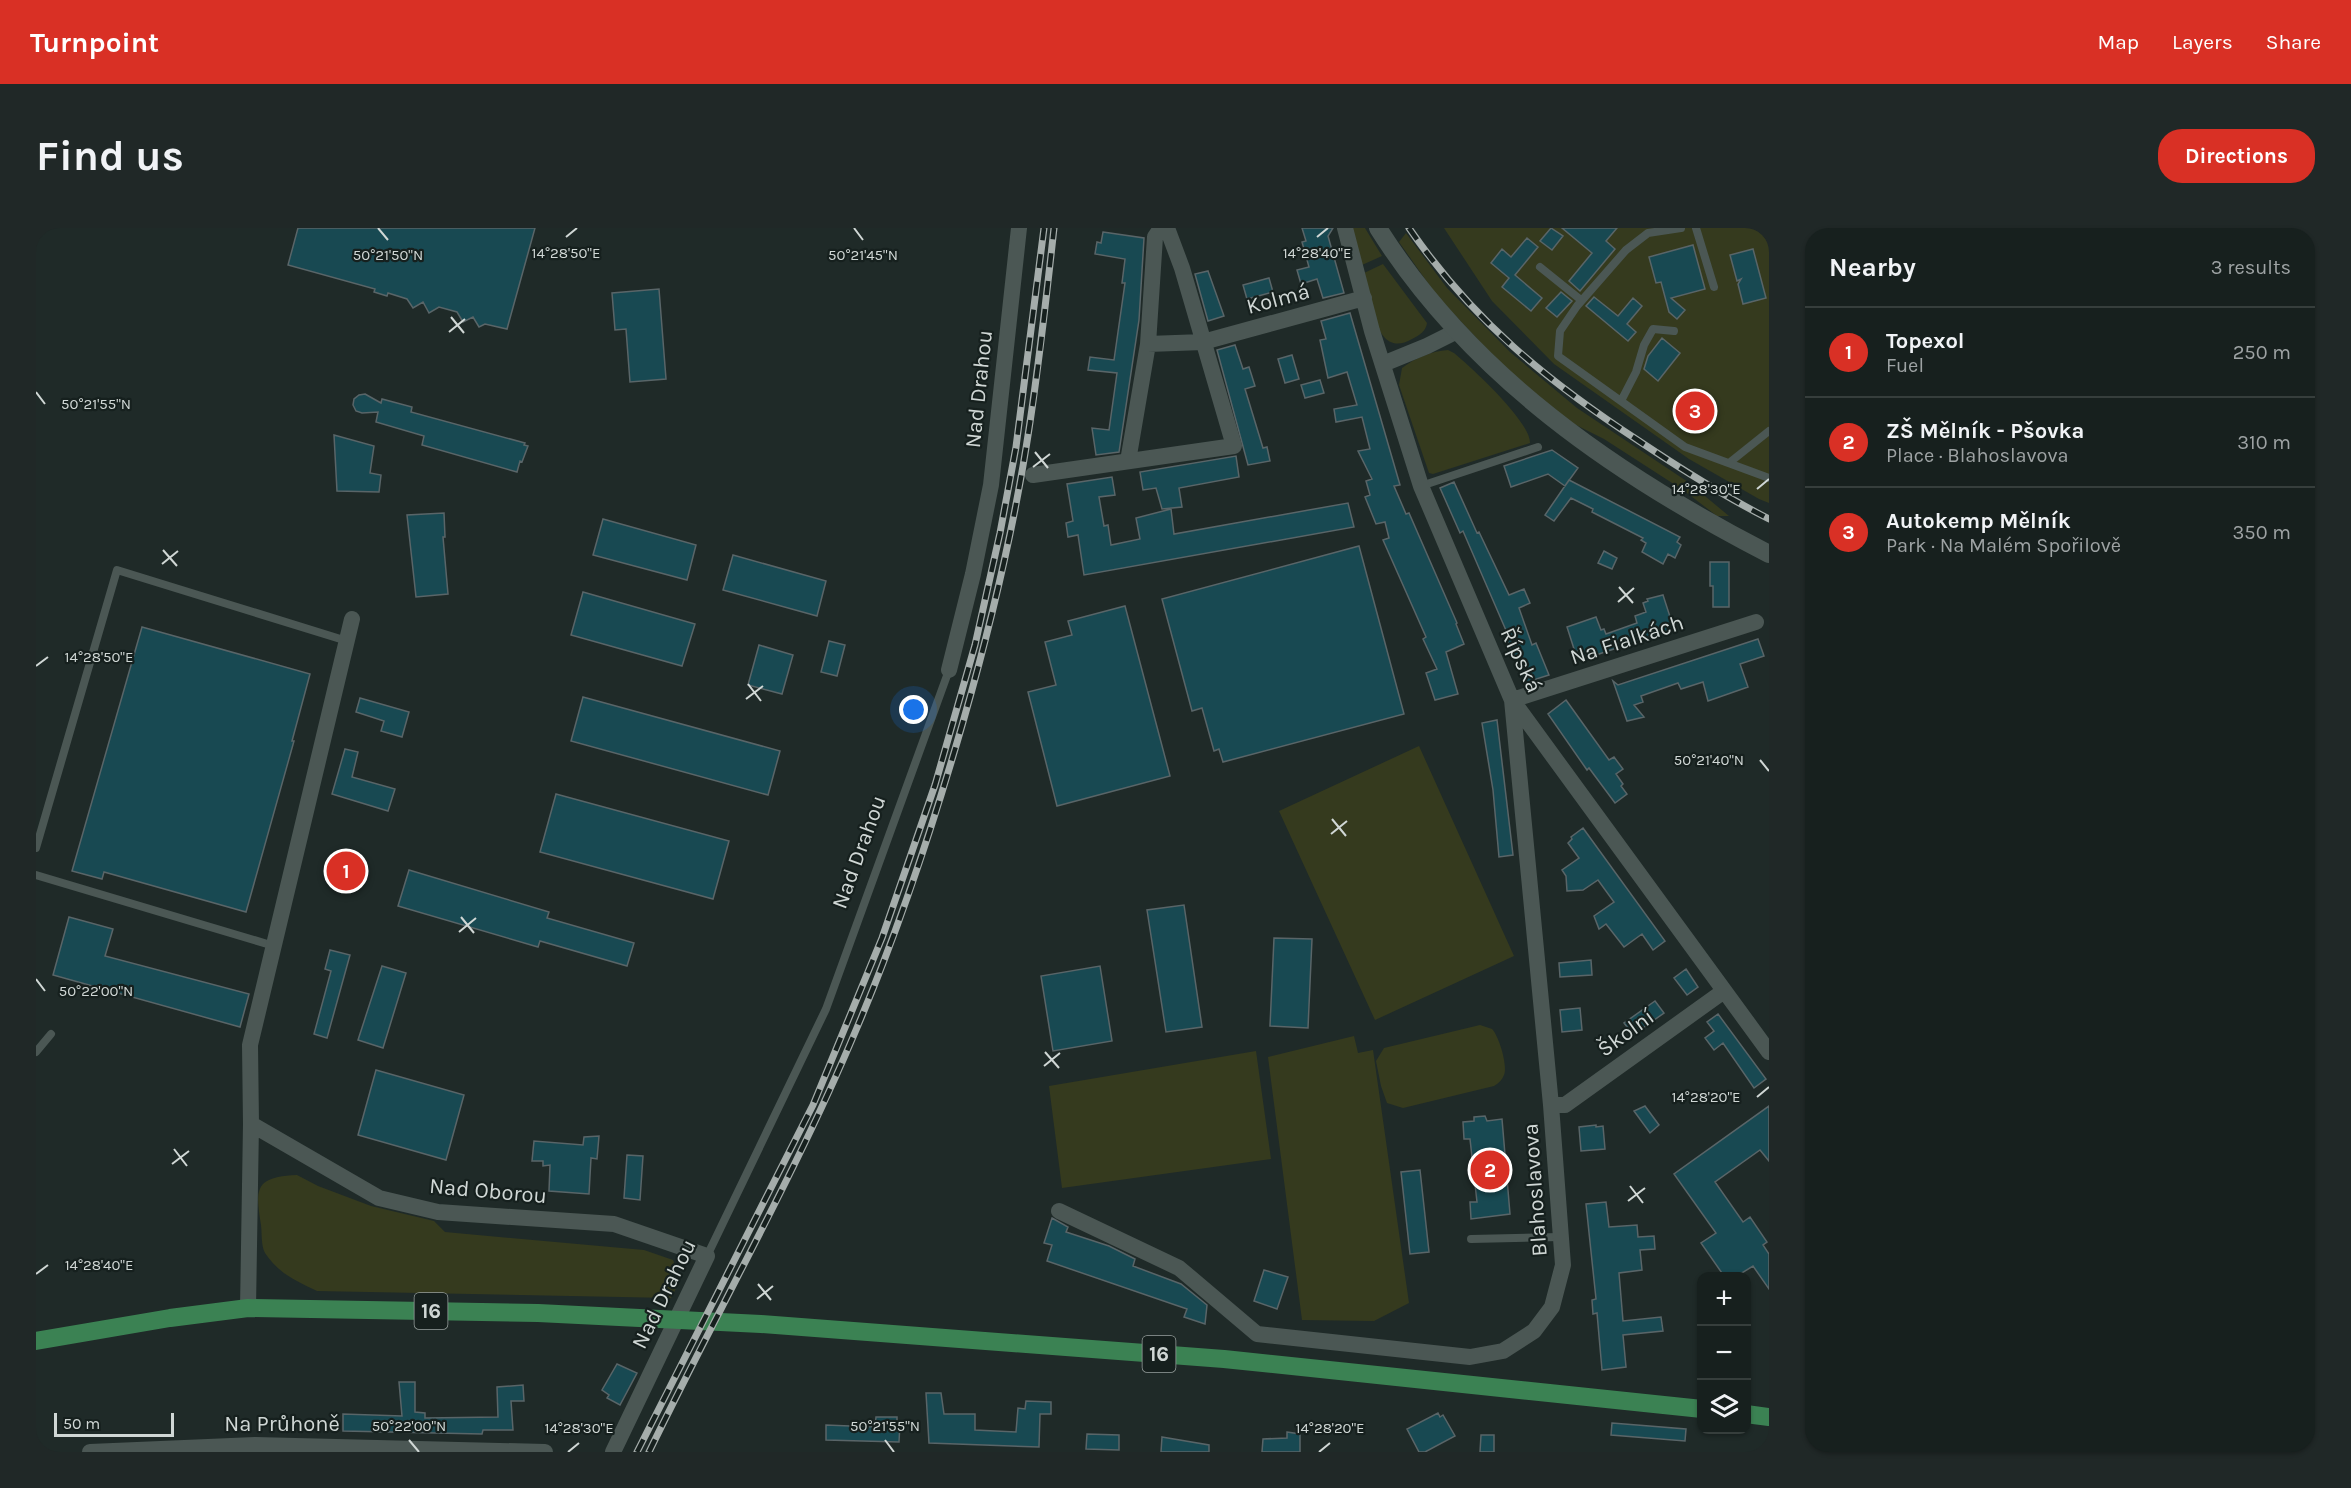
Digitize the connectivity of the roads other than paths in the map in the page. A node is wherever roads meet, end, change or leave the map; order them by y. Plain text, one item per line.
1 (1019, 228) edge
2 (1161, 228) edge
3 (1167, 228) edge
4 (1345, 228) edge
5 (1378, 228) edge
6 (1681, 228) edge
7 (1696, 228) edge
8 (1648, 231) edge
9 (1540, 267) dead end
10 (1714, 287) dead end
11 (1365, 298) junction
12 (1581, 300) junction
13 (1456, 331) junction
14 (1674, 331) dead end
15 (1203, 342) junction
16 (1148, 344) junction
17 (1383, 364) junction
18 (1621, 401) junction
19 (1769, 431) edge
20 (1538, 447) dead end
21 (1128, 461) junction
22 (1729, 463) junction
23 (1033, 475) dead end
24 (1769, 478) edge
25 (1421, 486) junction
26 (1769, 554) edge
27 (352, 619) dead end
28 (1756, 622) dead end
29 (347, 642) junction
30 (949, 670) joint
31 (1512, 700) junction
32 (36, 848) edge
33 (36, 875) edge
34 (274, 946) junction
35 (1724, 991) junction
36 (51, 1034) dead end
37 (36, 1052) edge
38 (1769, 1052) edge
39 (1551, 1105) junction
40 (251, 1125) junction
41 (1059, 1211) dead end
42 (1561, 1237) junction
43 (1471, 1239) dead end
44 (707, 1256) junction
45 (248, 1308) junction
46 (36, 1341) edge
47 (1697, 1409) edge
48 (1751, 1415) edge
49 (1769, 1417) edge
50 (90, 1452) edge
51 (545, 1452) edge
52 (613, 1452) edge

1 - 30 street, Nad Drahou
2 - 16 street
3 - 15 street
4 - 11 street, Řípská
5 - 13 street
6 - 8 lane
7 - 10 lane
8 - 12 lane
9 - 12 lane
11 - 15 street, Kolmá
11 - 17 street, Řípská
12 - 18 lane
13 - 17 street
13 - 26 street
14 - 18 lane
15 - 16 street, Kolmá
15 - 21 street
16 - 21 street
17 - 25 street, Řípská
18 - 22 lane
19 - 22 lane
20 - 25 lane
21 - 23 street
22 - 24 lane
25 - 31 street, Řípská
27 - 29 street
28 - 31 street, Na Fialkách
29 - 32 lane
29 - 34 street
30 - 44 lane, Nad Drahou
31 - 35 street, Řípská
31 - 39 street, Blahoslavova
33 - 34 lane
34 - 40 street
35 - 38 street, Řípská
35 - 39 street, Školní
36 - 37 lane
39 - 42 street, Blahoslavova
40 - 44 street, Nad Oborou
40 - 45 street
41 - 42 street, Blahoslavova
42 - 43 lane
44 - 52 street, Nad Drahou
45 - 46 main road, 16
45 - 47 main road, 16
48 - 49 main road
50 - 51 street, Na Průhoně

